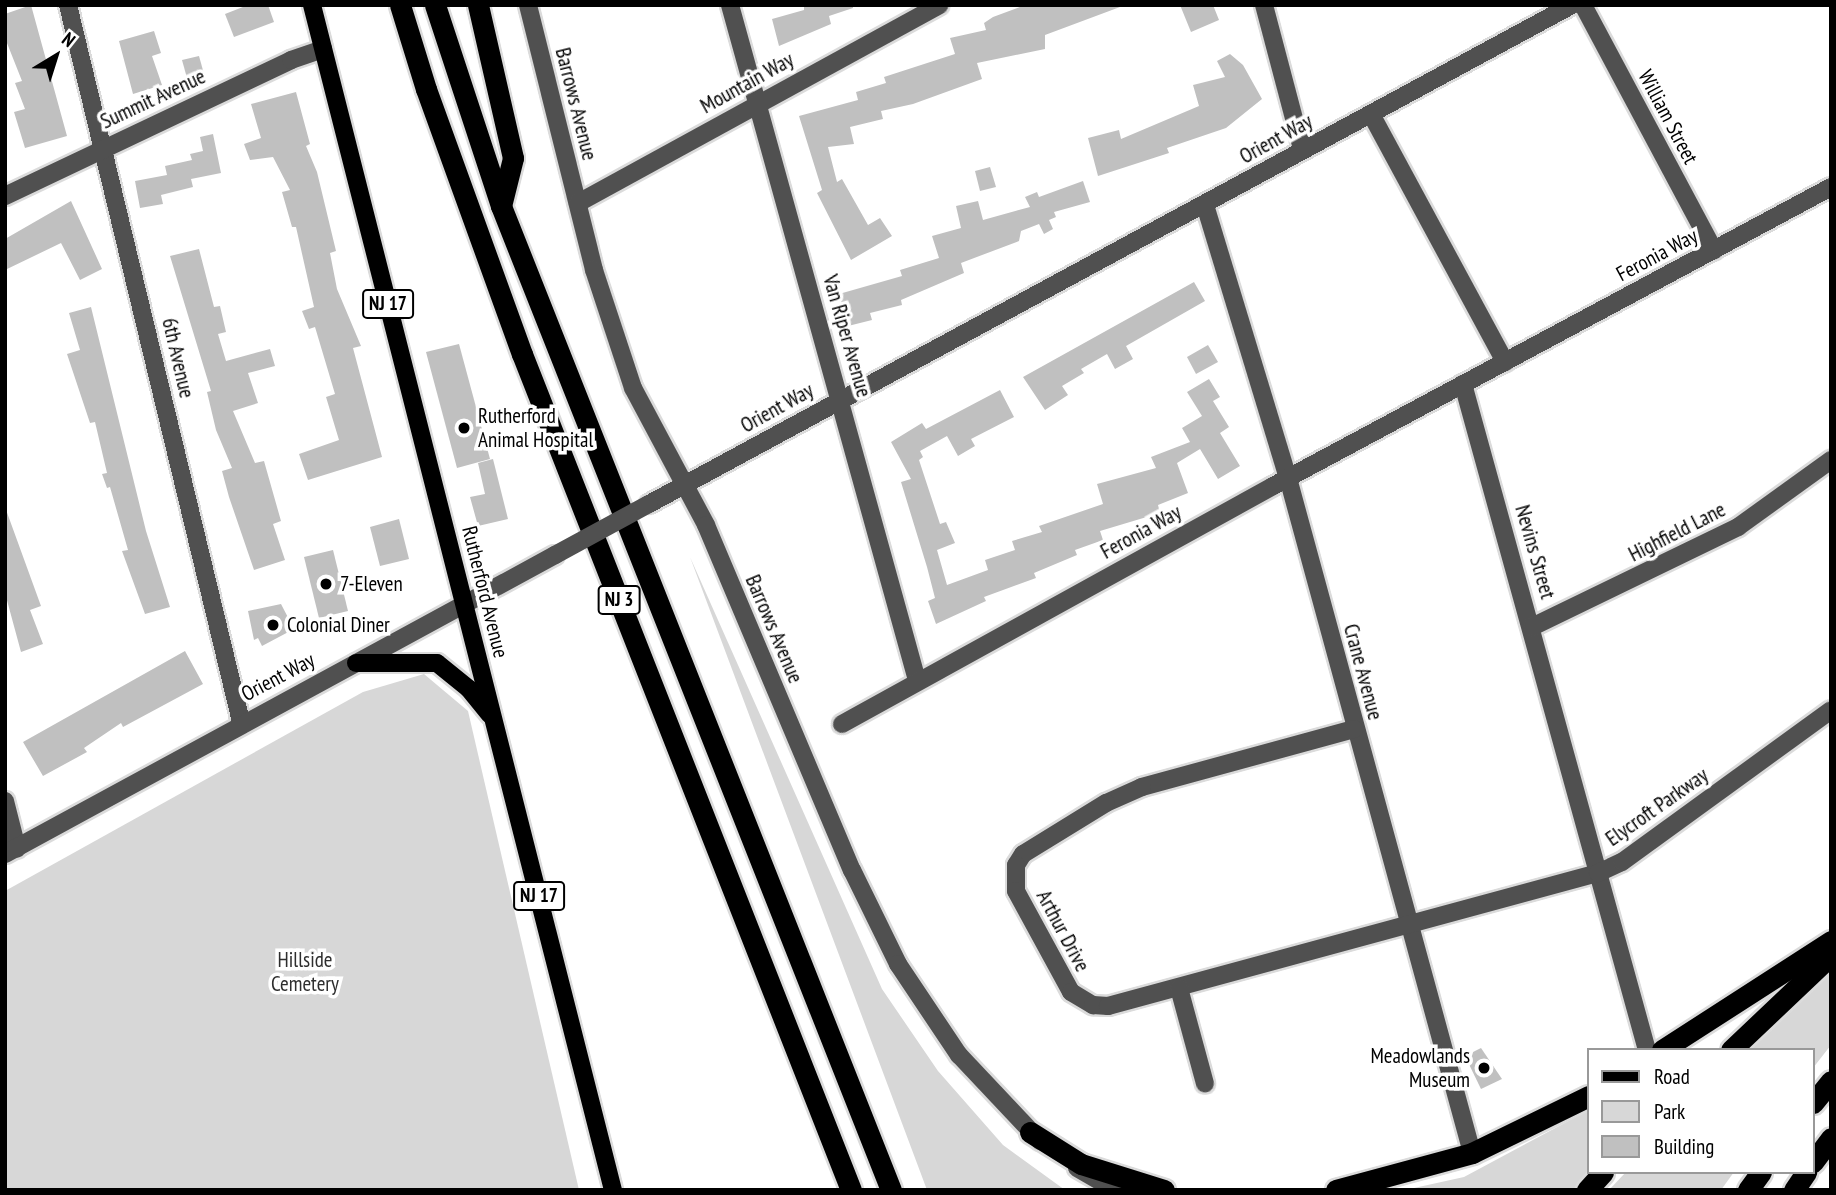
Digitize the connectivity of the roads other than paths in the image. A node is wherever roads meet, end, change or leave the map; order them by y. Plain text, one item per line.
1 (68, 5) edge
2 (312, 5) edge
3 (400, 5) edge
4 (435, 5) edge
5 (478, 5) edge
6 (528, 5) edge
7 (730, 5) edge
8 (939, 5) edge
9 (1264, 5) edge
10 (1572, 5) edge
11 (1583, 5) edge
12 (323, 49) junction
13 (757, 103) junction
14 (1371, 114) junction
15 (104, 147) junction
16 (1301, 149) junction
17 (1831, 187) edge
18 (5, 196) edge
19 (578, 203) junction
20 (1205, 205) junction
21 (501, 206) junction
22 (1714, 250) junction
23 (1505, 362) junction
24 (1463, 384) junction
25 (842, 398) junction
26 (1831, 460) edge
27 (1287, 478) junction
28 (685, 485) junction
29 (464, 603) junction
30 (1532, 626) junction
31 (356, 663) junction
32 (918, 680) junction
33 (1831, 710) edge
34 (241, 722) junction
35 (495, 722) junction
36 (842, 724) dead end
37 (1354, 729) junction
38 (5, 801) edge
39 (11, 851) edge
40 (1598, 873) junction
41 (1410, 925) junction
42 (1831, 941) edge
43 (1831, 955) edge
44 (1180, 988) junction
45 (1646, 1048) edge
46 (1665, 1048) edge
47 (1733, 1048) edge
48 (1831, 1081) edge
49 (1205, 1084) dead end
50 (1588, 1096) edge
51 (1815, 1101) edge
52 (1030, 1132) junction
53 (1831, 1138) edge
54 (1472, 1153) junction
55 (1815, 1159) edge
56 (1601, 1174) edge
57 (1760, 1174) edge
58 (1805, 1174) edge
59 (613, 1190) edge
60 (851, 1190) edge
61 (891, 1190) edge
62 (1115, 1190) edge
63 (1164, 1190) edge
64 (1336, 1190) edge
65 (1587, 1190) edge
66 (1748, 1190) edge
67 (1794, 1190) edge

1 - 15 street, 6th Avenue
2 - 12 main road, Rutherford Avenue / NJ 17
3 - 60 highway, NJ 3
4 - 21 highway, NJ 3
5 - 21 highway
6 - 19 street, Barrows Avenue
7 - 13 street, Van Riper Avenue
8 - 13 street, Mountain Way
9 - 16 street
10 - 14 street, Orient Way
11 - 22 street, William Street
12 - 15 street, Summit Avenue
12 - 29 main road, Rutherford Avenue / NJ 17
13 - 19 street, Mountain Way
13 - 25 street, Van Riper Avenue
14 - 16 street, Orient Way
14 - 23 street
15 - 18 street, Summit Avenue
15 - 34 street, 6th Avenue
16 - 20 street, Orient Way
17 - 22 street, Feronia Way
19 - 28 street, Barrows Avenue
20 - 25 street, Orient Way
20 - 27 street, Crane Avenue
21 - 61 highway, NJ 3
22 - 23 street, Feronia Way
23 - 24 street
24 - 27 street, Feronia Way
24 - 30 street, Nevins Street
25 - 28 street, Orient Way
25 - 32 street, Van Riper Avenue
26 - 30 street, Highfield Lane
27 - 32 street, Feronia Way
27 - 37 street, Crane Avenue
28 - 29 street, Orient Way, bridge
28 - 52 street, Barrows Avenue
29 - 31 street, Orient Way
29 - 35 main road, Rutherford Avenue / NJ 17
30 - 40 street, Nevins Street
31 - 34 street, Orient Way
31 - 35 main road
32 - 36 street, Feronia Way
33 - 40 street, Elycroft Parkway
34 - 39 street, Orient Way
35 - 59 main road, Rutherford Avenue / NJ 17
37 - 41 street, Crane Avenue
37 - 44 street, Arthur Drive
38 - 39 street
40 - 41 street, Elycroft Parkway
40 - 45 street, Nevins Street
41 - 44 street, Arthur Drive
41 - 54 street, Crane Avenue
42 - 46 highway
43 - 47 highway
44 - 49 street
48 - 51 highway
50 - 54 highway
52 - 62 street, Barrows Avenue
52 - 63 highway
53 - 55 highway
54 - 64 highway
56 - 65 highway
57 - 66 highway
58 - 67 highway

